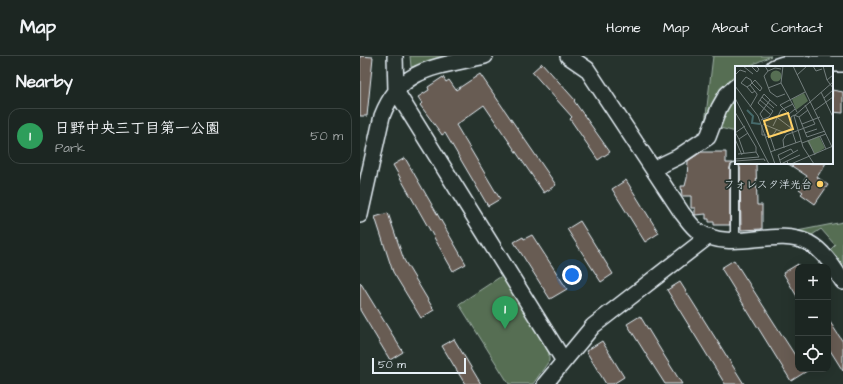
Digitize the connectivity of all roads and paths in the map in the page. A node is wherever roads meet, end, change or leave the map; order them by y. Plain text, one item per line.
1 (395, 56) edge
2 (485, 56) edge
3 (568, 56) edge
4 (819, 60) edge
5 (843, 64) edge
6 (777, 66) edge
7 (735, 87) edge
8 (396, 91) junction
9 (735, 168) dead end
10 (653, 170) junction
11 (360, 215) edge
12 (709, 236) junction
13 (735, 241) junction
14 (843, 282) edge
15 (564, 361) junction
16 (545, 384) edge

1 - 8 street
2 - 8 street
3 - 10 street
4 - 5 street
4 - 6 street
7 - 10 street
8 - 11 street
8 - 15 street
9 - 13 lane
10 - 12 street
12 - 13 street
12 - 15 street
13 - 14 street
15 - 16 street

